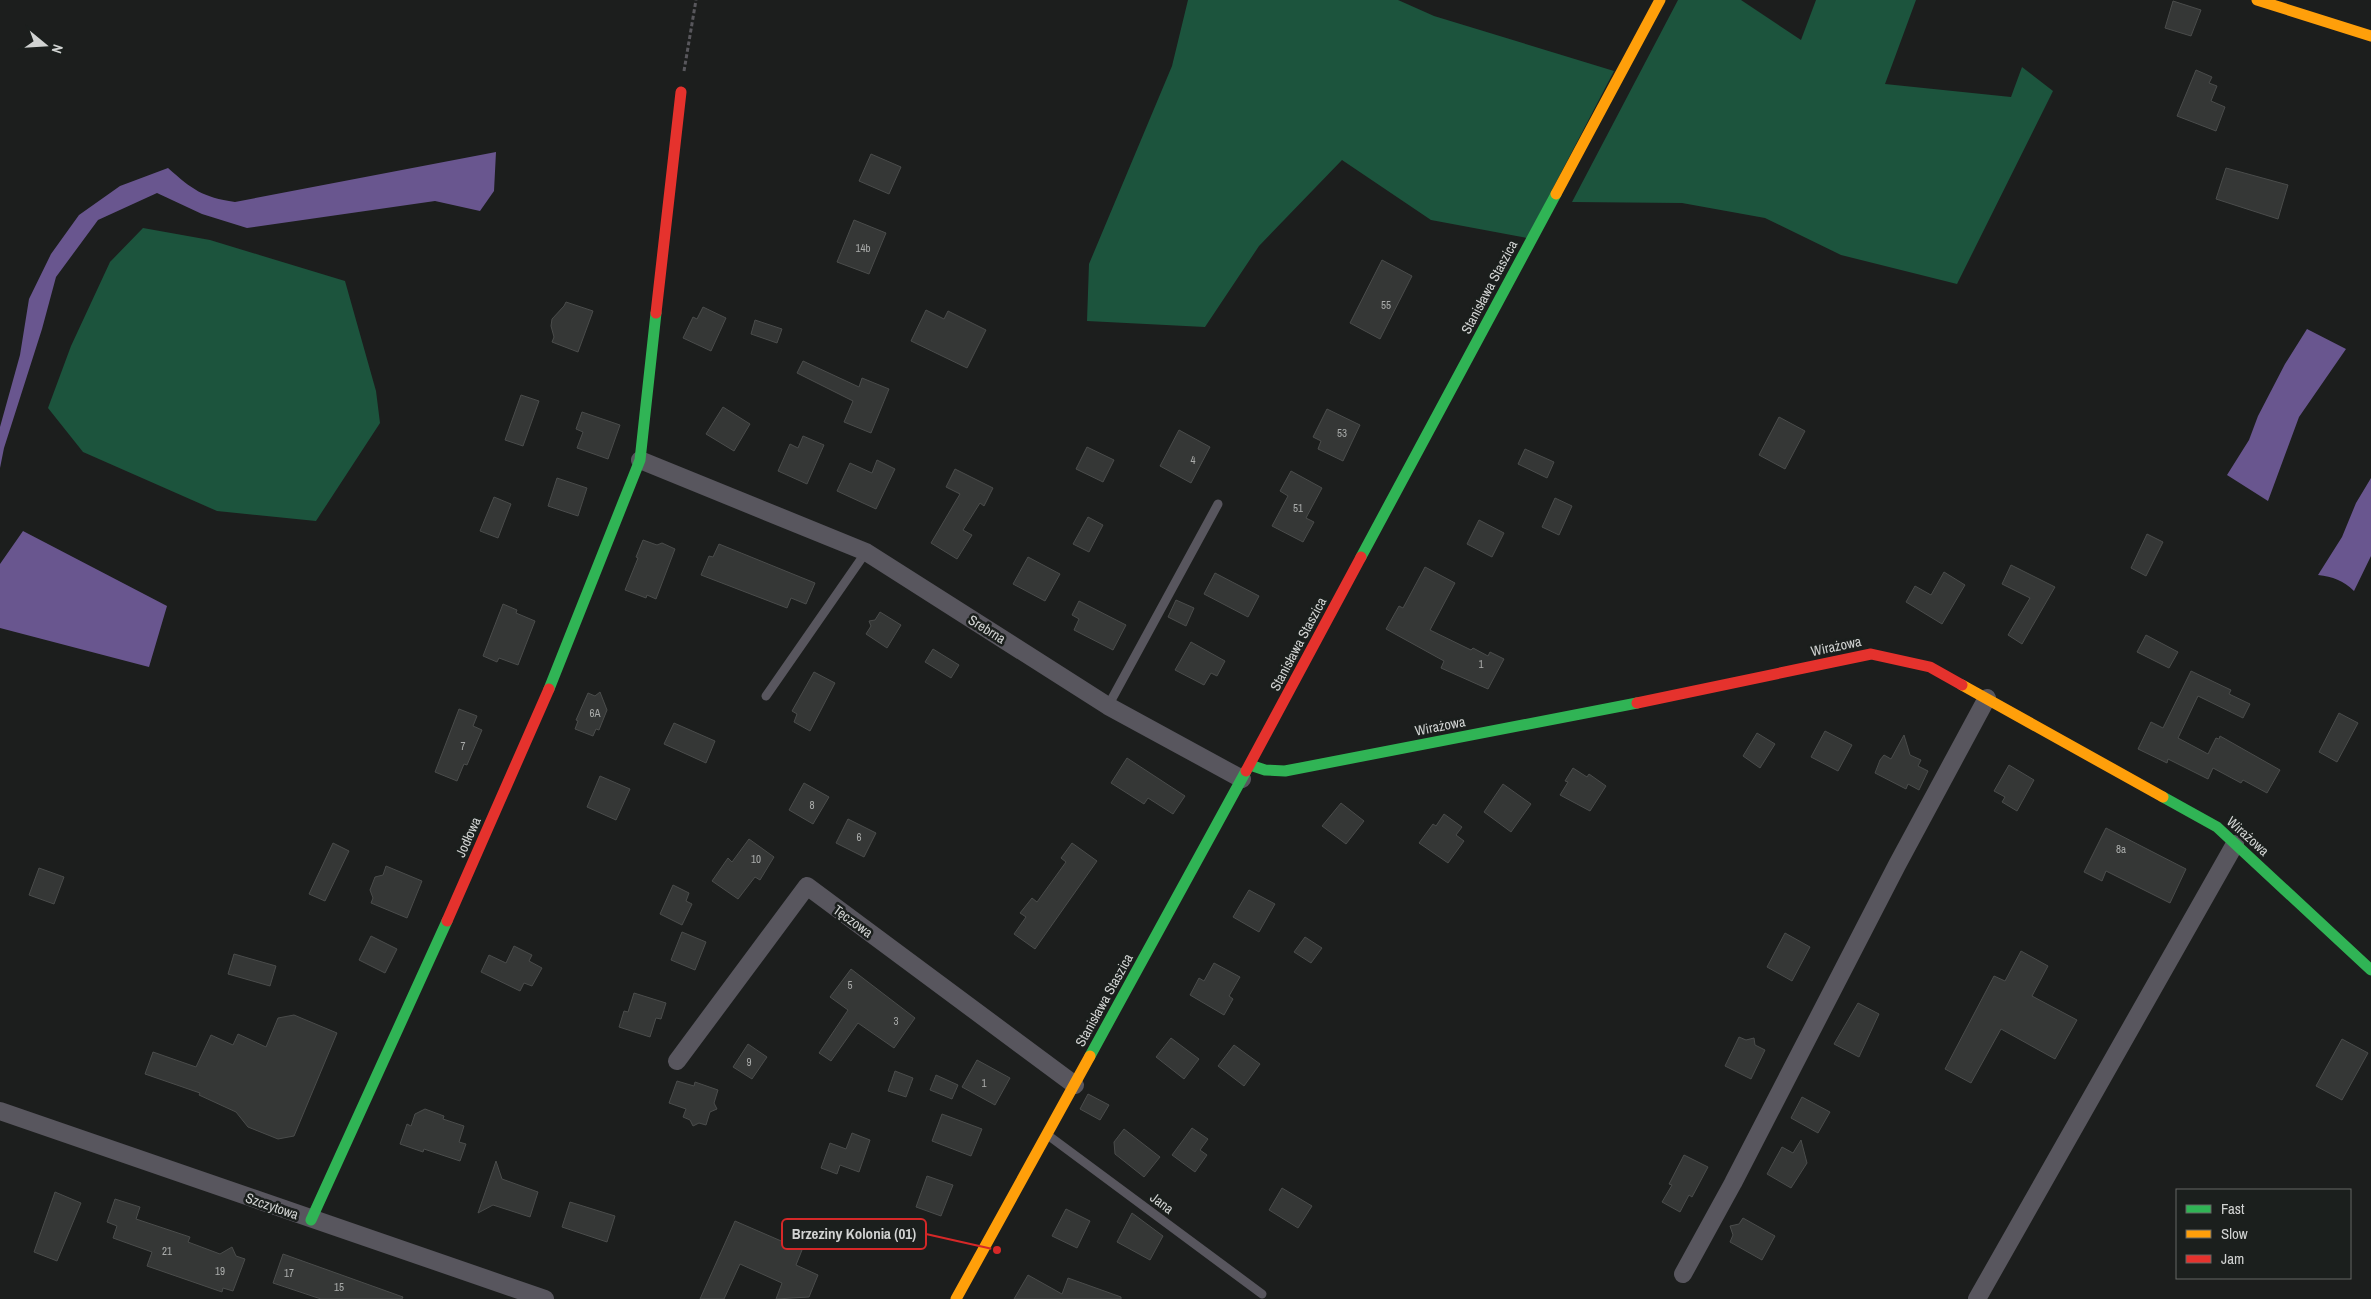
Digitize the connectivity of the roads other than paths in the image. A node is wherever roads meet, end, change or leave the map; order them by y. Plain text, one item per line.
1 (1660, 0) edge
2 (2257, 0) edge
3 (2371, 36) edge
4 (681, 92) road end
5 (640, 460) junction
6 (1218, 504) dead end
7 (866, 552) junction
8 (766, 696) dead end
9 (1987, 698) junction
10 (1108, 706) junction
11 (1246, 772) junction
12 (2235, 844) junction
13 (2371, 970) edge
14 (677, 1061) dead end
15 (1075, 1085) junction
16 (0, 1112) edge
17 (1046, 1134) junction
18 (311, 1220) junction
19 (1682, 1274) dead end
20 (1262, 1294) dead end
21 (545, 1299) edge
22 (956, 1299) edge
23 (1977, 1299) edge

1 - 11 street, Stanisława Staszica
2 - 3 street
4 - 5 street, Jodłowa
5 - 7 street, Srebrna
5 - 18 street, Jodłowa
6 - 10 lane
7 - 8 lane
7 - 10 street, Srebrna
9 - 11 street, Wirażowa
9 - 12 street, Wirażowa
9 - 19 street
10 - 11 street, Srebrna
11 - 15 street, Stanisława Staszica
12 - 13 street, Wirażowa
12 - 23 street
14 - 15 street, Tęczowa
15 - 17 street, Stanisława Staszica
16 - 18 street, Szczytowa
17 - 20 lane, Jana
17 - 22 street, Stanisława Staszica
18 - 21 street, Szczytowa

